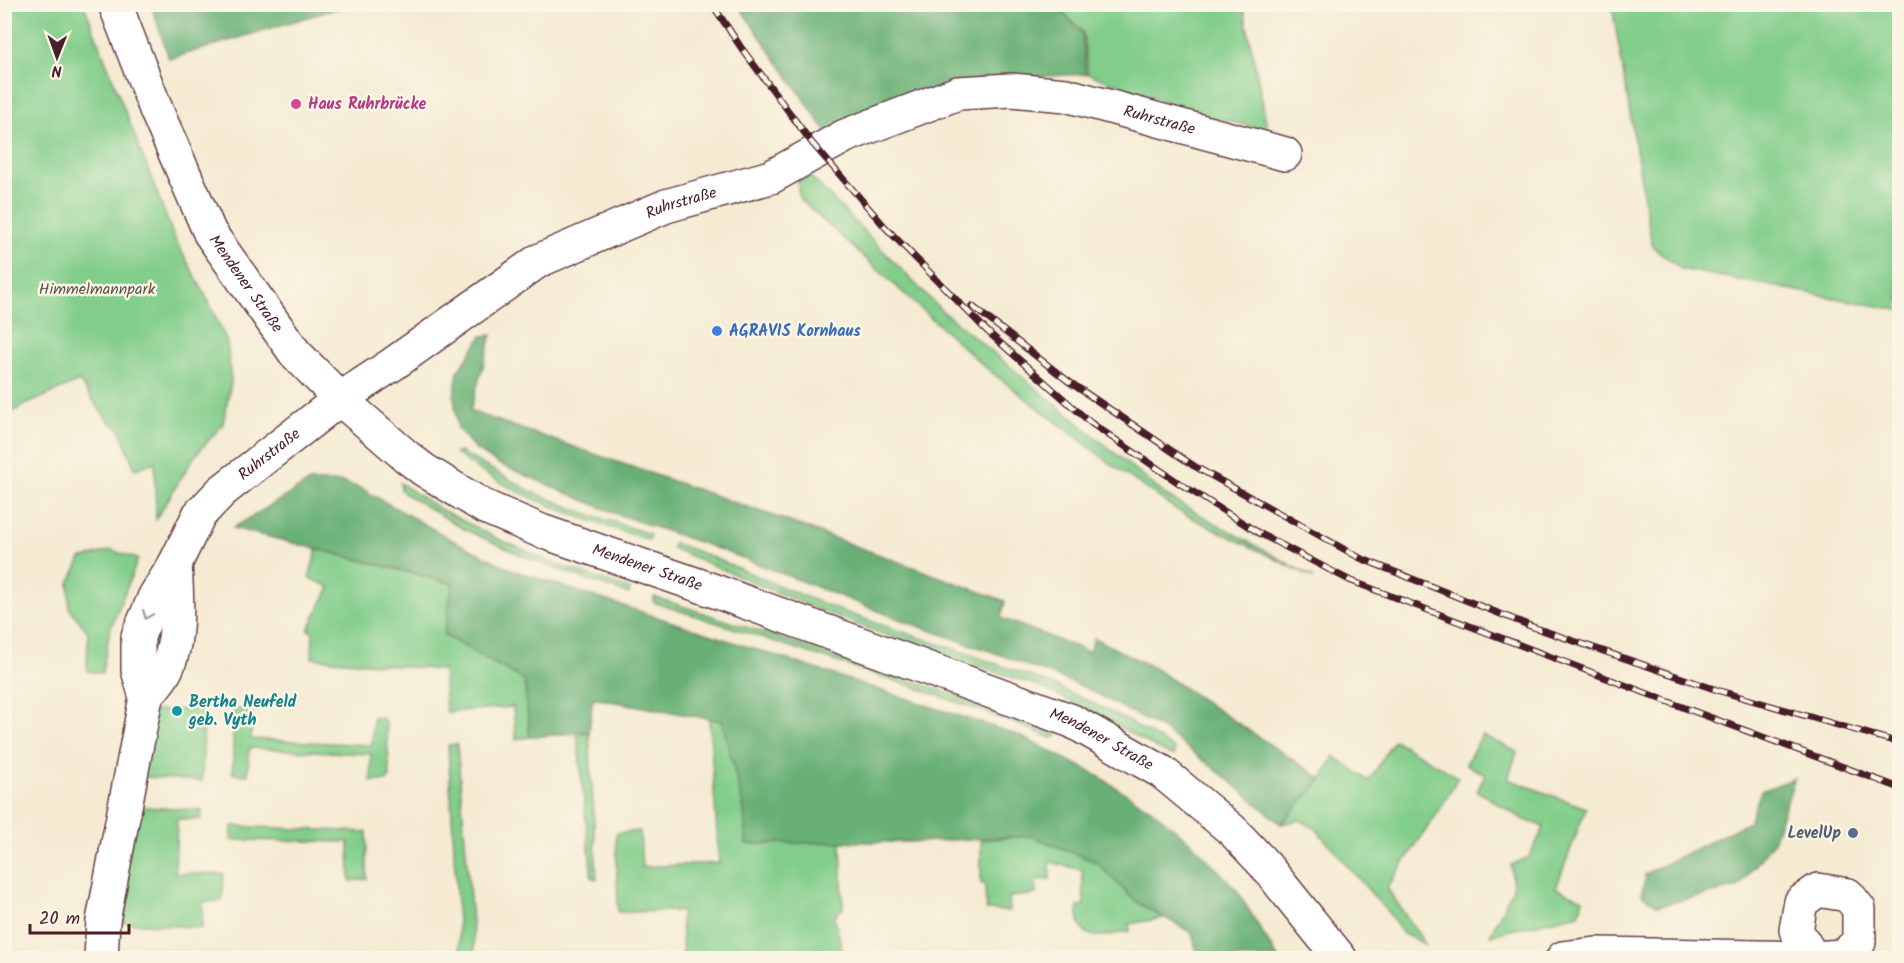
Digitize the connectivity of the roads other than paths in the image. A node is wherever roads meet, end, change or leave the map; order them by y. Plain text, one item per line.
1 (115, 4) edge
2 (1285, 154) dead end
3 (340, 399) junction
4 (101, 958) edge
5 (1340, 958) edge
6 (1563, 958) edge
7 (1813, 958) edge

1 - 3 street, Mendener Straße
2 - 3 street, Ruhrstraße
3 - 4 street, Ruhrstraße
3 - 5 street, Mendener Straße
6 - 7 street

